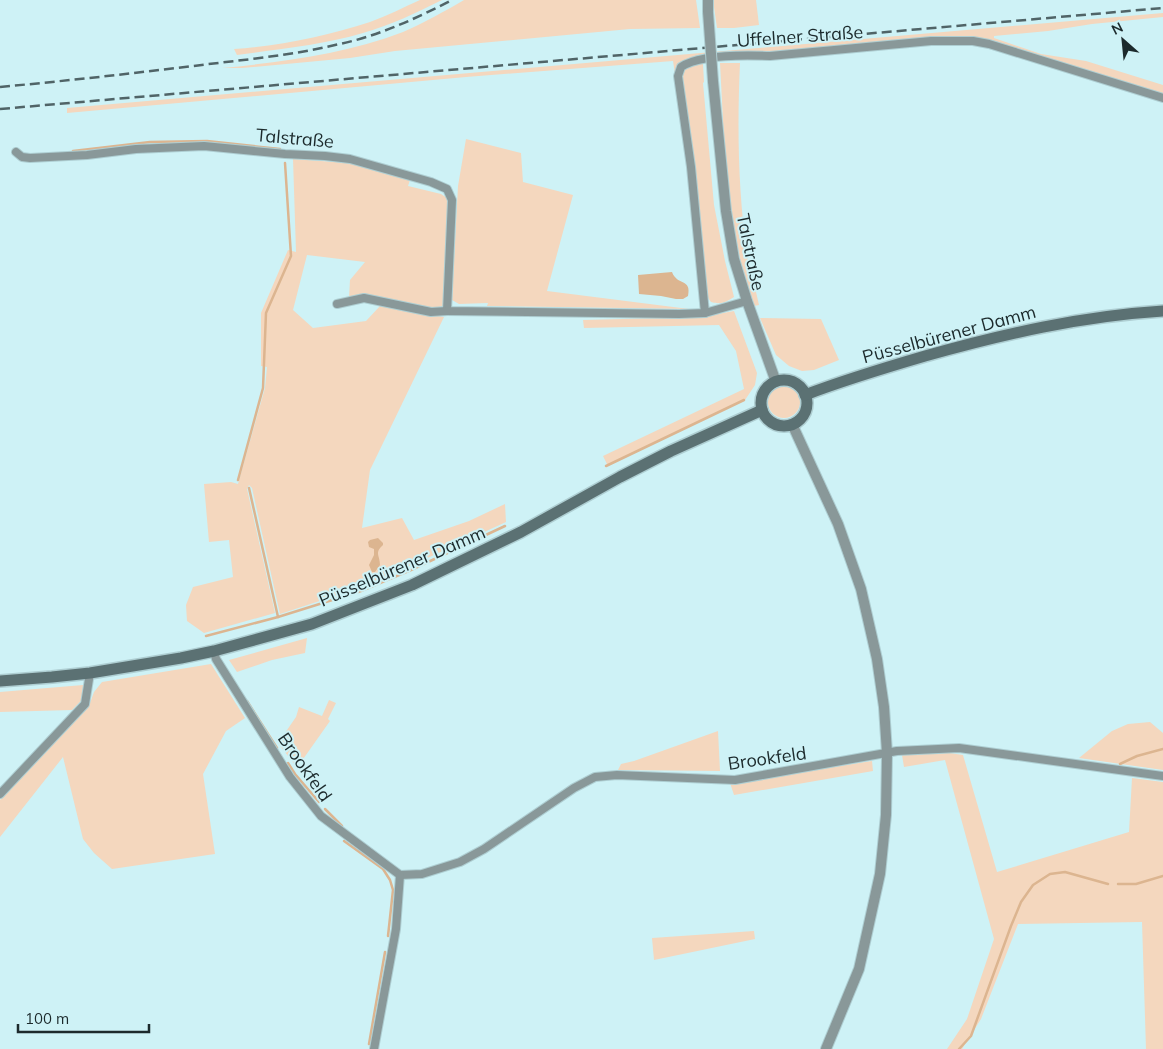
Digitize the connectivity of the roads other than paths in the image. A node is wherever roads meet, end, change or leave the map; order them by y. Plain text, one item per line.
1 (708, 0) edge
2 (1163, 98) edge
3 (16, 152) dead end
4 (747, 302) junction
5 (337, 304) dead end
6 (447, 311) junction
7 (1163, 311) edge
8 (705, 313) junction
9 (776, 382) junction
10 (805, 395) junction
11 (762, 410) junction
12 (792, 424) junction
13 (214, 651) junction
14 (90, 673) junction
15 (0, 681) edge
16 (887, 754) junction
17 (1163, 776) edge
18 (0, 794) edge
19 (400, 875) junction
20 (374, 1049) edge
21 (826, 1049) edge

1 - 4 street, Talstraße, bridge
2 - 8 street, Uffelner Straße
3 - 6 street, Talstraße
4 - 8 street, Talstraße
4 - 9 street
5 - 6 street, Talstraße
6 - 8 street, Talstraße
7 - 10 main road, Püsselbürener Damm
9 - 10 main road
9 - 11 main road
10 - 12 main road
11 - 12 main road
11 - 13 main road, Püsselbürener Damm
12 - 16 street
13 - 14 main road, Püsselbürener Damm
13 - 19 street, Brookfeld
14 - 15 main road, Püsselbürener Damm
14 - 18 street
16 - 17 street, Brookfeld
16 - 19 street, Brookfeld
16 - 21 street
19 - 20 street

